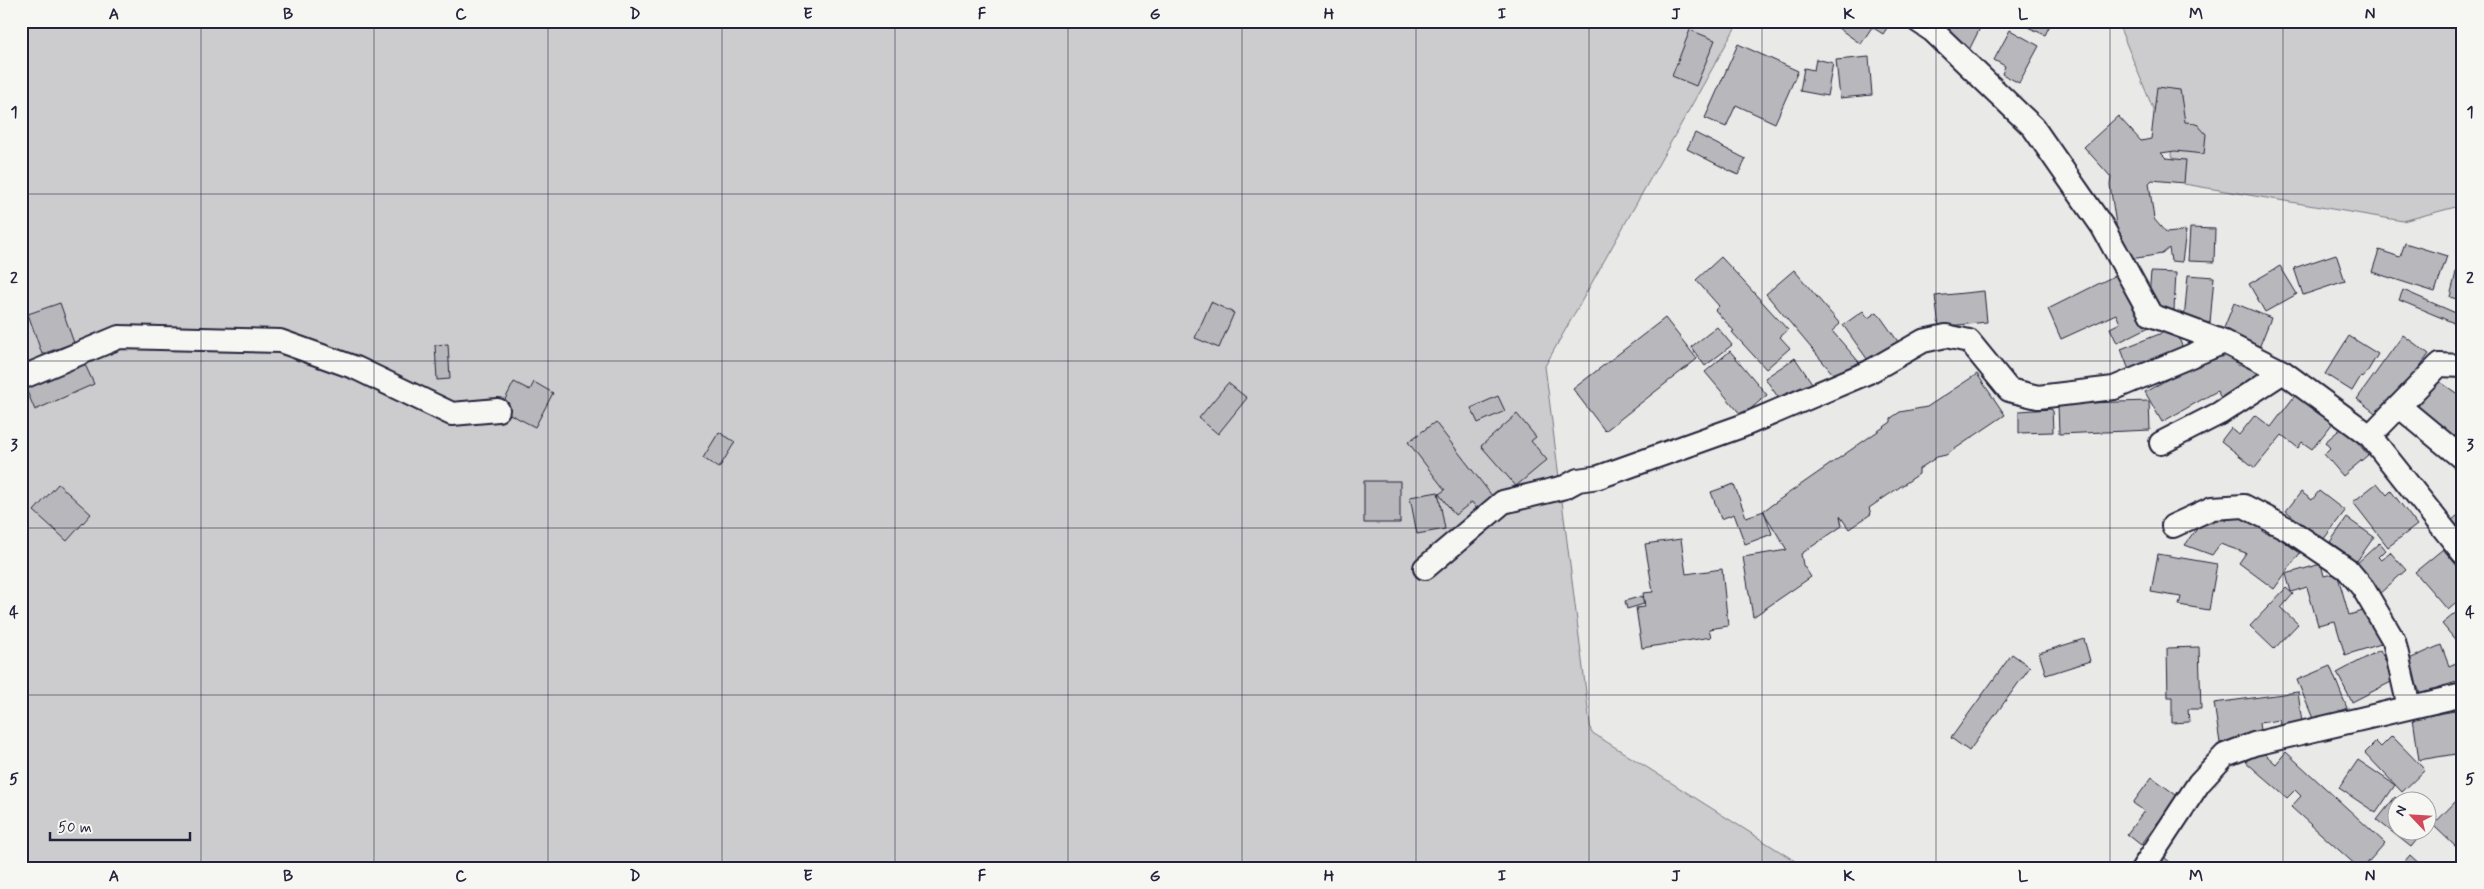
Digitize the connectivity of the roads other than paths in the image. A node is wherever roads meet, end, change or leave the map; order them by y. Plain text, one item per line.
1 (1918, 21) edge
2 (2224, 342) junction
3 (2463, 366) edge
4 (2283, 372) junction
5 (21, 378) edge
6 (2399, 406) junction
7 (498, 410) dead end
8 (2370, 436) junction
9 (2161, 443) dead end
10 (2463, 459) edge
11 (2172, 526) dead end
12 (2463, 553) edge
13 (1425, 568) dead end
14 (2463, 695) edge
15 (2409, 707) junction
16 (2143, 868) edge

1 - 2 street
2 - 4 street
2 - 13 street
3 - 6 street
4 - 8 street
4 - 9 street
5 - 7 street
6 - 8 street
6 - 10 street
8 - 12 street
11 - 15 street
14 - 15 street
15 - 16 street

